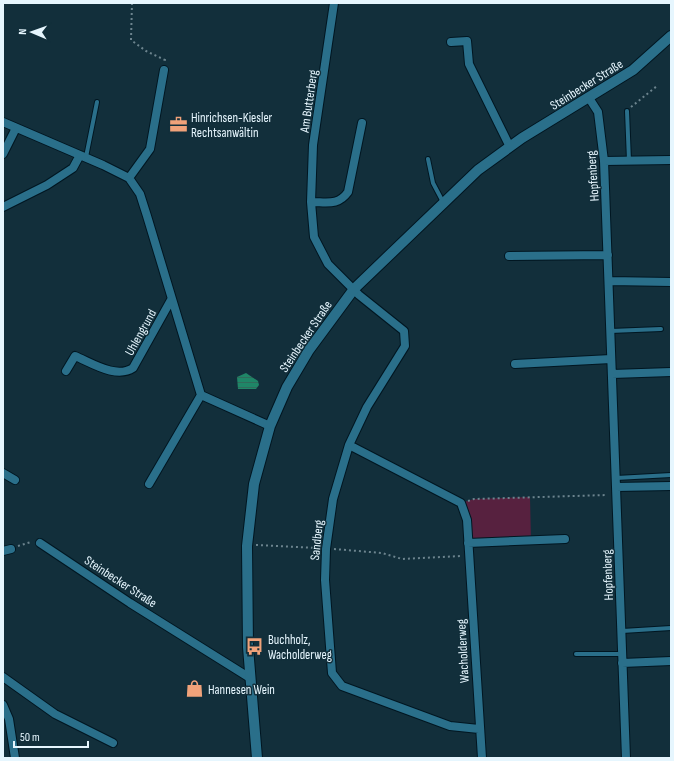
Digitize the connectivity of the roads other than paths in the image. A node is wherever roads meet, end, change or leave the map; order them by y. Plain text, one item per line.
1 (334, 3) edge
2 (671, 36) edge
3 (452, 42) dead end
4 (164, 70) road end
5 (589, 98) junction
6 (97, 102) dead end
7 (627, 111) road end
8 (3, 122) edge
9 (362, 122) dead end
10 (16, 128) junction
11 (510, 147) junction
12 (3, 154) edge
13 (83, 156) junction
14 (428, 159) dead end
15 (671, 160) edge
16 (604, 161) junction
17 (629, 161) junction
18 (129, 178) junction
19 (311, 202) junction
20 (443, 202) junction
21 (3, 207) edge
22 (608, 255) junction
23 (510, 256) dead end
24 (609, 281) junction
25 (671, 282) edge
26 (354, 289) junction
27 (172, 300) junction
28 (661, 329) dead end
29 (610, 331) junction
30 (612, 359) junction
31 (515, 364) dead end
32 (66, 371) dead end
33 (671, 372) edge
34 (612, 374) junction
35 (201, 395) junction
36 (270, 426) junction
37 (349, 445) junction
38 (3, 473) edge
39 (671, 475) edge
40 (616, 478) junction
41 (15, 480) dead end
42 (149, 484) dead end
43 (671, 486) edge
44 (616, 491) junction
45 (565, 539) dead end
46 (40, 543) road end
47 (468, 543) junction
48 (671, 628) edge
49 (621, 631) junction
50 (576, 654) dead end
51 (622, 654) junction
52 (671, 661) edge
53 (622, 663) junction
54 (3, 677) edge
55 (250, 678) junction
56 (3, 705) edge
57 (479, 729) junction
58 (113, 743) dead end
59 (14, 758) edge
60 (257, 758) edge
61 (482, 758) edge
62 (626, 758) edge

1 - 19 street, Am Butterberg
2 - 5 street, Steinbecker Straße
3 - 11 street
4 - 18 street
5 - 11 street, Steinbecker Straße
5 - 16 street, Hopfenberg
6 - 13 lane
7 - 17 lane
8 - 10 street
9 - 19 street
10 - 12 street
10 - 13 street
11 - 20 street, Steinbecker Straße
13 - 18 street
13 - 21 street
14 - 20 lane
15 - 17 street
16 - 17 street
16 - 22 street, Hopfenberg
18 - 27 street, Uhlengrund
19 - 26 street, Am Butterberg
20 - 26 street, Steinbecker Straße
22 - 23 street
22 - 24 street, Hopfenberg
24 - 25 street
24 - 29 street, Hopfenberg
26 - 36 street, Steinbecker Straße
26 - 37 street, Sandberg
27 - 32 street, Uhlengrund
27 - 35 street, Uhlengrund
28 - 29 lane
29 - 30 street, Hopfenberg
30 - 31 street
30 - 34 street, Hopfenberg
33 - 34 street
34 - 40 street, Hopfenberg
35 - 36 street
35 - 42 street
36 - 55 street, Steinbecker Straße
37 - 47 street, Wacholderweg
37 - 57 street, Sandberg
38 - 41 street
39 - 40 lane
40 - 44 street, Hopfenberg
43 - 44 street
44 - 49 street, Hopfenberg
45 - 47 street
46 - 55 street, Steinbecker Straße
47 - 57 street, Wacholderweg
48 - 49 lane
49 - 51 street, Hopfenberg
50 - 51 lane
51 - 53 street, Hopfenberg
52 - 53 street
53 - 62 street, Hopfenberg
54 - 58 street
55 - 60 street, Steinbecker Straße
56 - 59 street
57 - 61 street, Wacholderweg

